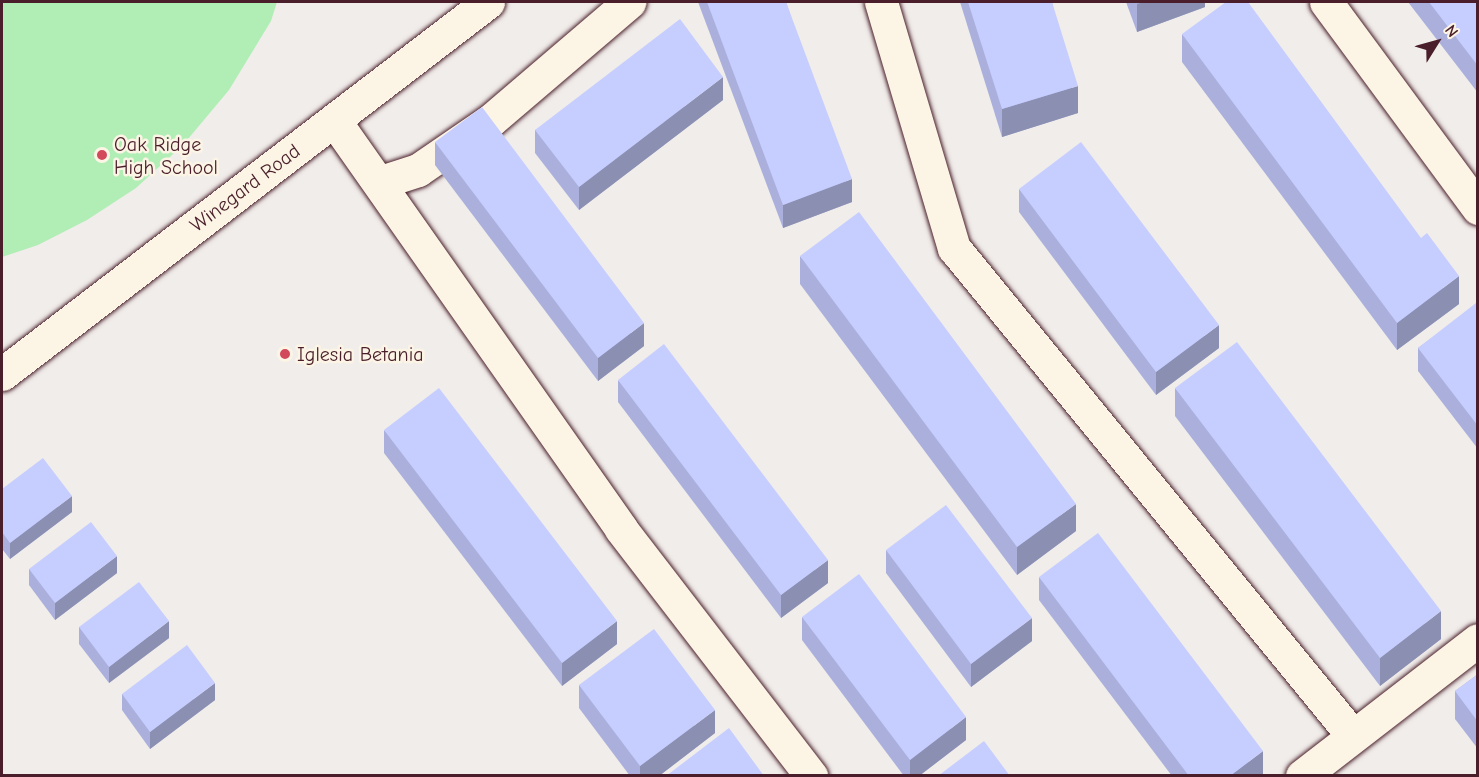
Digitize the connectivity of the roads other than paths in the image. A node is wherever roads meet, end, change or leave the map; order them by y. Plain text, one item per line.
1 (488, 2) edge
2 (629, 2) edge
3 (881, 2) edge
4 (1326, 2) edge
5 (334, 120) junction
6 (381, 182) junction
7 (1478, 208) edge
8 (2, 374) edge
9 (1478, 640) edge
10 (1353, 736) junction
11 (811, 776) edge
12 (1302, 776) edge

1 - 5 street, Winegard Road
2 - 6 street
3 - 10 street
4 - 7 street
5 - 6 street
5 - 8 street, Winegard Road
6 - 11 street
9 - 10 street
10 - 12 street

